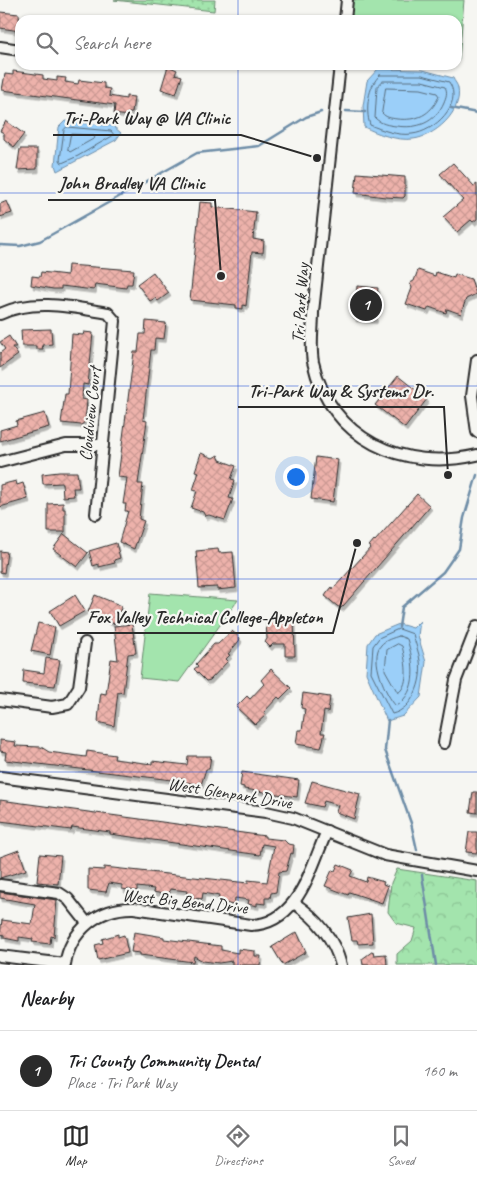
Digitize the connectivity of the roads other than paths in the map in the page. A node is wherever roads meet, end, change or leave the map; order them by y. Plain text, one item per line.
1 (347, 0) edge
2 (346, 15) edge
3 (0, 47) edge
4 (15, 49) edge
5 (339, 70) edge
6 (0, 314) edge
7 (477, 360) edge
8 (477, 432) edge
9 (103, 445) junction
10 (477, 456) edge
11 (0, 462) edge
12 (96, 514) dead end
13 (477, 626) edge
14 (85, 643) dead end
15 (0, 700) edge
16 (444, 743) dead end
17 (0, 777) edge
18 (326, 831) junction
19 (477, 871) edge
20 (0, 885) edge
21 (294, 903) junction
22 (87, 923) junction
23 (0, 956) edge
24 (65, 964) edge
25 (341, 965) edge

1 - 2 street
3 - 4 street
5 - 10 street, Tri Park Way
6 - 9 street, Cloudview Court
7 - 8 street
9 - 11 street
9 - 12 street, Cloudview Court
13 - 16 street
14 - 15 street
17 - 18 street, West Glenpark Drive
18 - 19 street, West Glenpark Drive
18 - 21 street
20 - 22 street
21 - 22 street, West Big Bend Drive
21 - 25 street
22 - 24 street, West Big Bend Drive
23 - 24 street

